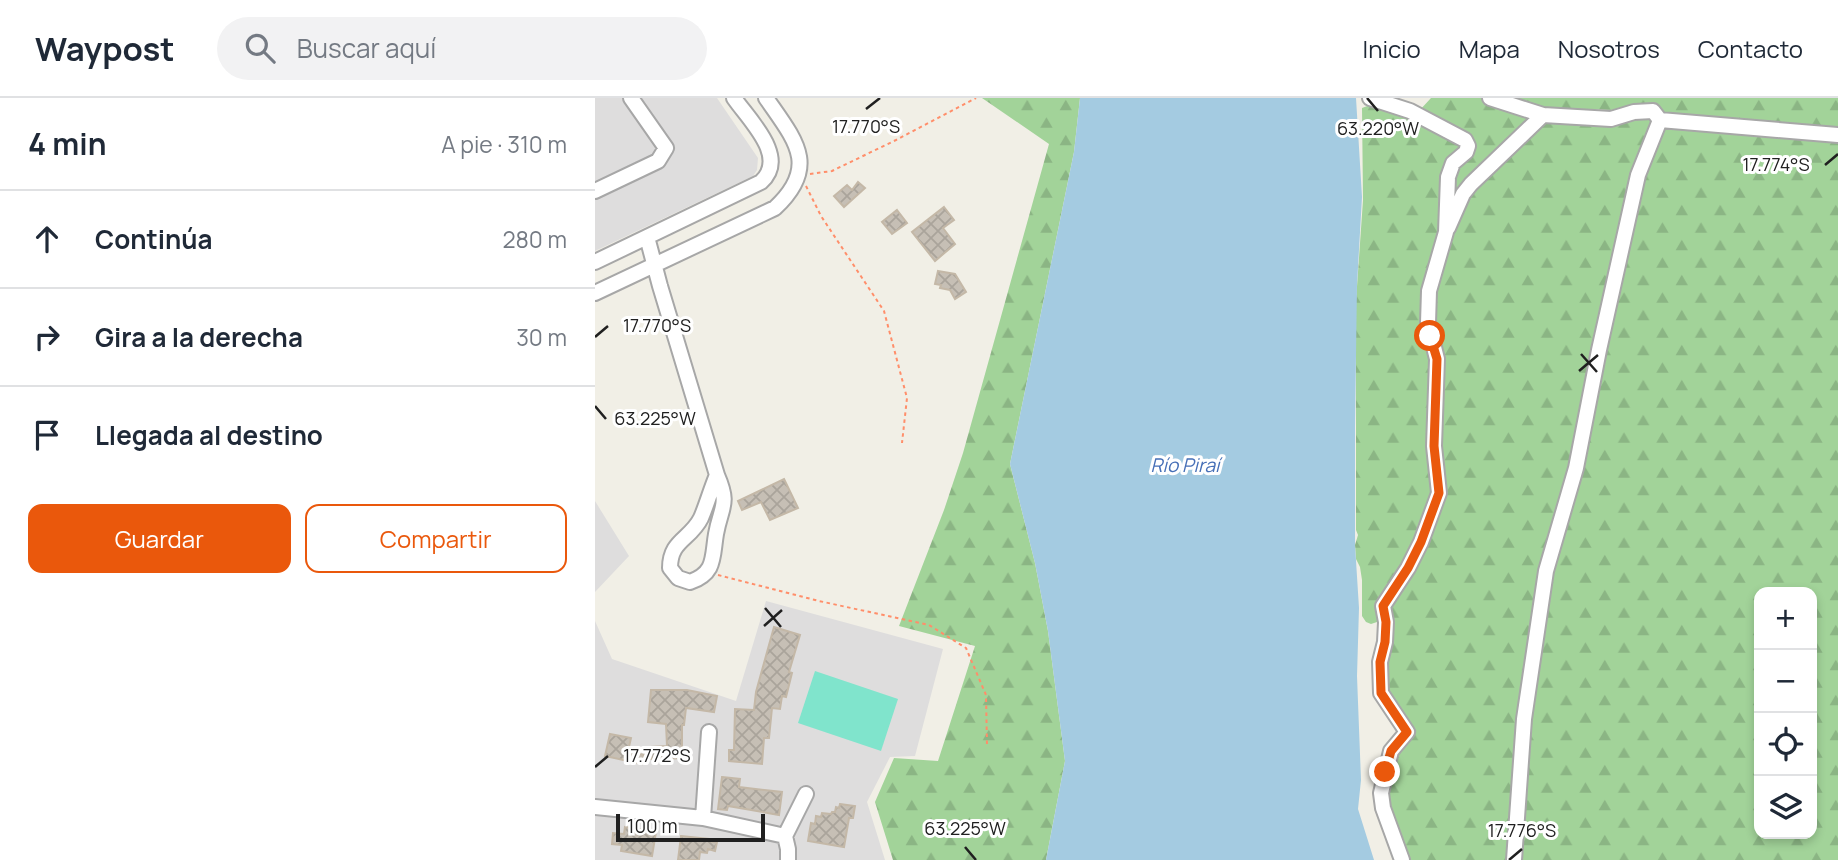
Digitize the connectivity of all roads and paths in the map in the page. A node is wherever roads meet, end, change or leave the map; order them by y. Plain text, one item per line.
1 (631, 98) edge
2 (734, 98) edge
3 (766, 98) edge
4 (976, 98) edge
5 (1374, 98) edge
6 (1490, 98) edge
7 (1543, 115) junction
8 (1660, 120) junction
9 (789, 132) junction
10 (1838, 135) edge
11 (768, 147) junction
12 (800, 175) junction
13 (595, 191) edge
14 (1446, 232) junction
15 (647, 237) junction
16 (595, 262) edge
17 (654, 264) junction
18 (595, 293) edge
19 (902, 443) dead end
20 (716, 475) junction
21 (707, 572) junction
22 (709, 732) dead end
23 (987, 746) dead end
24 (806, 794) dead end
25 (595, 807) edge
26 (703, 818) junction
27 (785, 836) junction
28 (788, 860) edge
29 (1402, 860) edge
30 (1514, 860) edge

1 - 13 street
2 - 11 street
3 - 9 street
4 - 12 path
5 - 14 street
6 - 7 street
7 - 8 street
7 - 14 street
8 - 10 street
8 - 30 street
9 - 11 street
9 - 12 street
11 - 15 street
12 - 17 street
12 - 19 path
14 - 29 street
15 - 16 street
15 - 17 street
17 - 18 street
17 - 20 street
20 - 21 street
20 - 21 street
21 - 23 path
22 - 26 street
24 - 27 street
25 - 26 street
26 - 27 street
27 - 28 street

